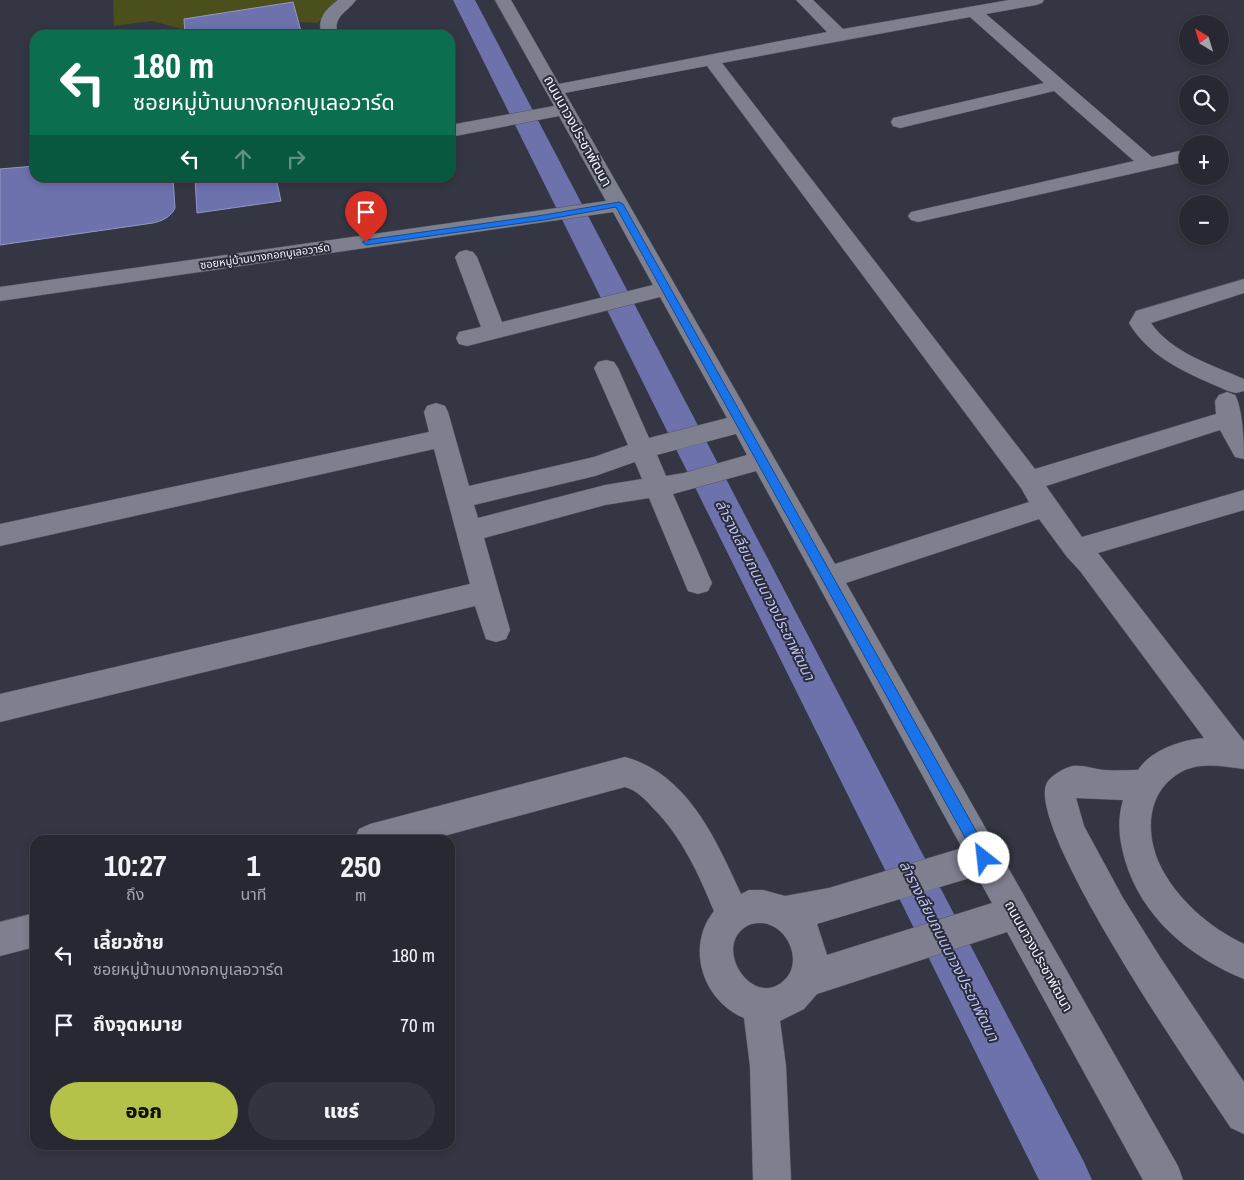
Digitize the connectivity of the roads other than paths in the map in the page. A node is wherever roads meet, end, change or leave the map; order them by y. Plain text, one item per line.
1 (348, 0) edge
2 (502, 0) edge
3 (1036, 0) edge
4 (808, 1) edge
5 (973, 11) junction
6 (329, 30) edge
7 (839, 36) junction
8 (711, 60) junction
9 (1057, 85) junction
10 (554, 105) junction
11 (900, 122) dead end
12 (456, 131) edge
13 (1179, 157) edge
14 (1148, 164) junction
15 (607, 207) junction
16 (918, 216) dead end
17 (466, 257) dead end
18 (1244, 286) edge
19 (665, 289) junction
20 (0, 294) edge
21 (494, 331) junction
22 (467, 338) dead end
23 (606, 368) dead end
24 (1240, 383) edge
25 (436, 412) dead end
26 (1227, 419) junction
27 (742, 423) junction
28 (443, 438) junction
29 (652, 447) junction
30 (1244, 450) edge
31 (762, 460) junction
32 (1030, 481) junction
33 (658, 487) junction
34 (460, 498) junction
35 (1244, 500) edge
36 (1044, 507) junction
37 (469, 531) junction
38 (0, 535) edge
39 (1076, 549) junction
40 (828, 578) junction
41 (698, 583) dead end
42 (486, 592) junction
43 (496, 630) dead end
44 (0, 708) edge
45 (1238, 754) edge
46 (1144, 785) junction
47 (389, 835) edge
48 (984, 858) junction
49 (1015, 912) junction
50 (784, 913) junction
51 (733, 915) junction
52 (30, 931) edge
53 (0, 940) edge
54 (1244, 962) edge
55 (806, 980) junction
56 (760, 1005) junction
57 (1244, 1114) edge
58 (772, 1180) edge
59 (1164, 1180) edge

1 - 6 street
2 - 10 street, ถนนนาวงประชาพัฒนา
3 - 5 street
4 - 7 street
5 - 7 street
5 - 9 street
7 - 8 street
8 - 10 street
8 - 32 street
9 - 11 street
9 - 14 street
10 - 12 street
10 - 15 street, ถนนนาวงประชาพัฒนา
13 - 14 street
14 - 16 street
15 - 19 street, ถนนนาวงประชาพัฒนา
15 - 20 street, ซอยหมู่บ้านบางกอกบูเลอวาร์ด
17 - 21 street
18 - 24 street
19 - 21 street
19 - 27 street, ถนนนาวงประชาพัฒนา
21 - 22 street
23 - 29 street
24 - 26 street
25 - 28 street
26 - 30 street
26 - 32 street
27 - 29 street
27 - 31 street, ถนนนาวงประชาพัฒนา
28 - 34 street
28 - 38 street
29 - 33 street
29 - 34 street
31 - 33 street
31 - 40 street, ถนนนาวงประชาพัฒนา
32 - 36 street
33 - 37 street
33 - 41 street
34 - 37 street
35 - 39 street
36 - 39 street
36 - 40 street
37 - 42 street
39 - 45 street
40 - 48 street, ถนนนาวงประชาพัฒนา
42 - 43 street
42 - 44 street
45 - 46 street
46 - 54 street
46 - 57 street
47 - 51 street
48 - 49 street, ถนนนาวงประชาพัฒนา
48 - 50 street
49 - 55 street
49 - 59 street, ถนนนาวงประชาพัฒนา
50 - 51 street
50 - 55 street
51 - 56 street
52 - 53 street
55 - 56 street
56 - 58 street

